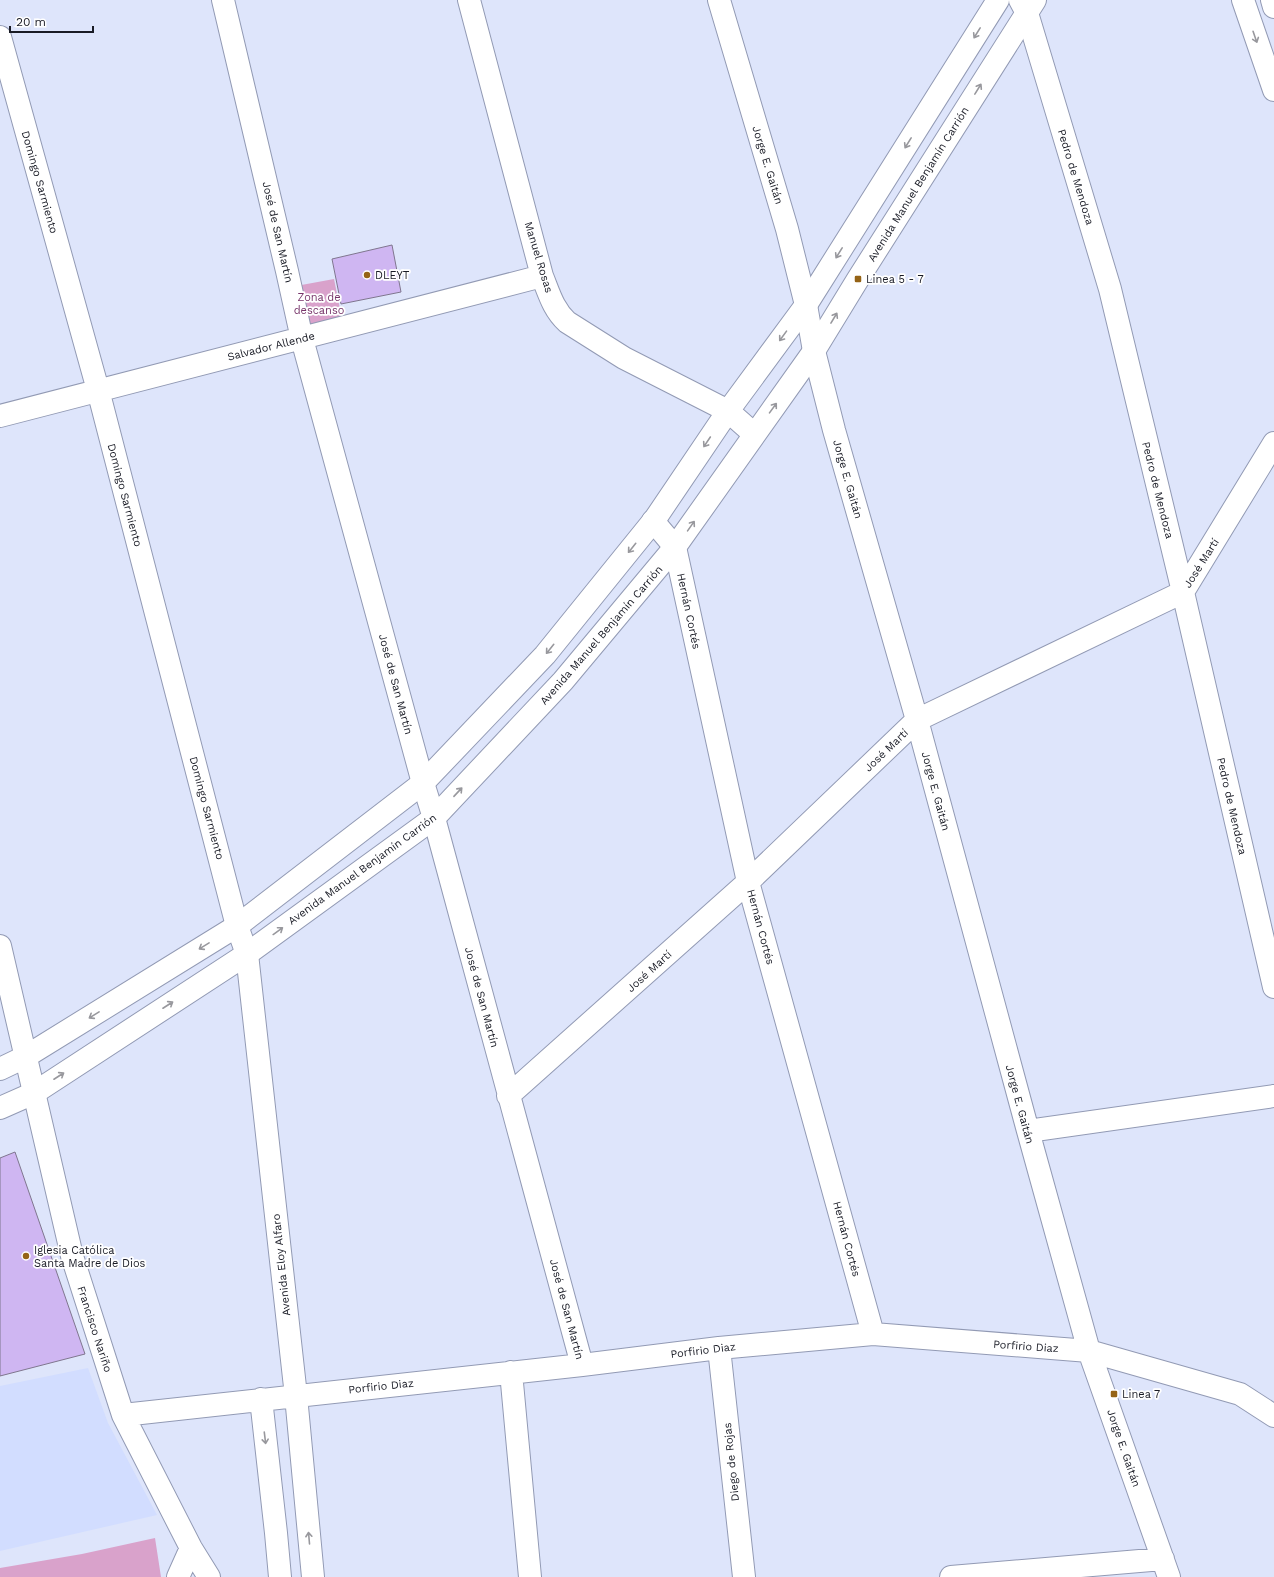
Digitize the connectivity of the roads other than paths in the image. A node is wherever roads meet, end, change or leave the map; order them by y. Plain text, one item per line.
1 (222, 0) edge
2 (469, 0) edge
3 (719, 0) edge
4 (998, 0) edge
5 (1243, 0) edge
6 (1272, 0) edge
7 (1028, 4) edge
8 (1274, 7) edge
9 (0, 37) edge
10 (1274, 90) edge
11 (542, 276) junction
12 (806, 305) junction
13 (302, 339) junction
14 (814, 351) junction
15 (98, 390) junction
16 (728, 412) junction
17 (0, 416) edge
18 (754, 434) junction
19 (1274, 444) edge
20 (653, 521) junction
21 (675, 547) junction
22 (1183, 592) junction
23 (917, 720) junction
24 (423, 783) junction
25 (434, 818) junction
26 (748, 882) junction
27 (237, 926) junction
28 (0, 946) edge
29 (246, 954) junction
30 (1274, 987) edge
31 (25, 1057) junction
32 (0, 1069) edge
33 (34, 1093) junction
34 (508, 1096) junction
35 (1274, 1096) edge
36 (0, 1108) edge
37 (1028, 1131) junction
38 (873, 1334) junction
39 (719, 1348) junction
40 (1089, 1351) junction
41 (582, 1365) junction
42 (511, 1372) junction
43 (296, 1396) junction
44 (261, 1399) junction
45 (123, 1416) junction
46 (1274, 1416) edge
47 (191, 1548) junction
48 (1166, 1568) edge
49 (178, 1577) edge
50 (209, 1577) edge
51 (280, 1577) edge
52 (313, 1577) edge
53 (530, 1577) edge
54 (744, 1577) edge
55 (951, 1577) edge

1 - 13 street, José de San Martín
2 - 11 street, Manuel Rosas
3 - 12 street, Jorge E. Gaitán
4 -> 12 street
5 -> 10 street
6 - 8 street
14 -> 7 street, Avenida Manuel Benjamín Carrión
7 - 22 street, Pedro de Mendoza
9 - 15 street, Domingo Sarmiento
11 - 13 street, Salvador Allende
11 - 16 street, Manuel Rosas
12 - 14 street, Jorge E. Gaitán
12 -> 16 street
13 - 15 street, Salvador Allende
13 - 24 street, José de San Martín
18 -> 14 street, Avenida Manuel Benjamín Carrión
14 - 23 street, Jorge E. Gaitán
15 - 17 street, Salvador Allende
15 - 27 street, Domingo Sarmiento
16 - 18 street, Manuel Rosas
16 -> 20 street
21 -> 18 street, Avenida Manuel Benjamín Carrión
19 - 22 street, José Martí
20 - 21 street, Hernán Cortés
20 -> 24 street
25 -> 21 street, Avenida Manuel Benjamín Carrión
21 - 26 street, Hernán Cortés
22 - 23 street, José Martí
22 - 30 street, Pedro de Mendoza
23 - 26 street, José Martí
23 - 37 street, Jorge E. Gaitán
24 - 25 street, José de San Martín
24 - 27 street
29 -> 25 street, Avenida Manuel Benjamín Carrión
25 - 34 street, José de San Martín
26 - 34 street, José Martí
26 - 38 street, Hernán Cortés
27 - 29 street, Domingo Sarmiento
27 -> 31 street
28 - 31 street, Francisco Nariño
33 -> 29 street, Avenida Manuel Benjamín Carrión
29 - 43 street, Avenida Eloy Alfaro
31 - 32 street
31 - 33 street, Francisco Nariño
33 - 36 street, Avenida Manuel Benjamín Carrión
33 - 45 street, Francisco Nariño
34 - 41 street, José de San Martín
35 - 37 street
37 - 40 street, Jorge E. Gaitán
38 - 39 street, Porfirio Diaz
38 - 40 street, Porfirio Diaz
39 - 41 street, Porfirio Diaz
39 - 54 street, Diego de Rojas
40 - 46 street, Porfirio Diaz
40 - 48 street, Jorge E. Gaitán
41 - 42 street, Porfirio Diaz
42 - 43 street, Porfirio Diaz
42 - 53 street
43 - 44 street, Porfirio Diaz
52 -> 43 street, Avenida Eloy Alfaro
44 - 45 street, Porfirio Diaz
44 -> 51 street
45 - 47 street, Francisco Nariño
47 - 49 street
47 - 50 street, Francisco Nariño
48 - 55 street

